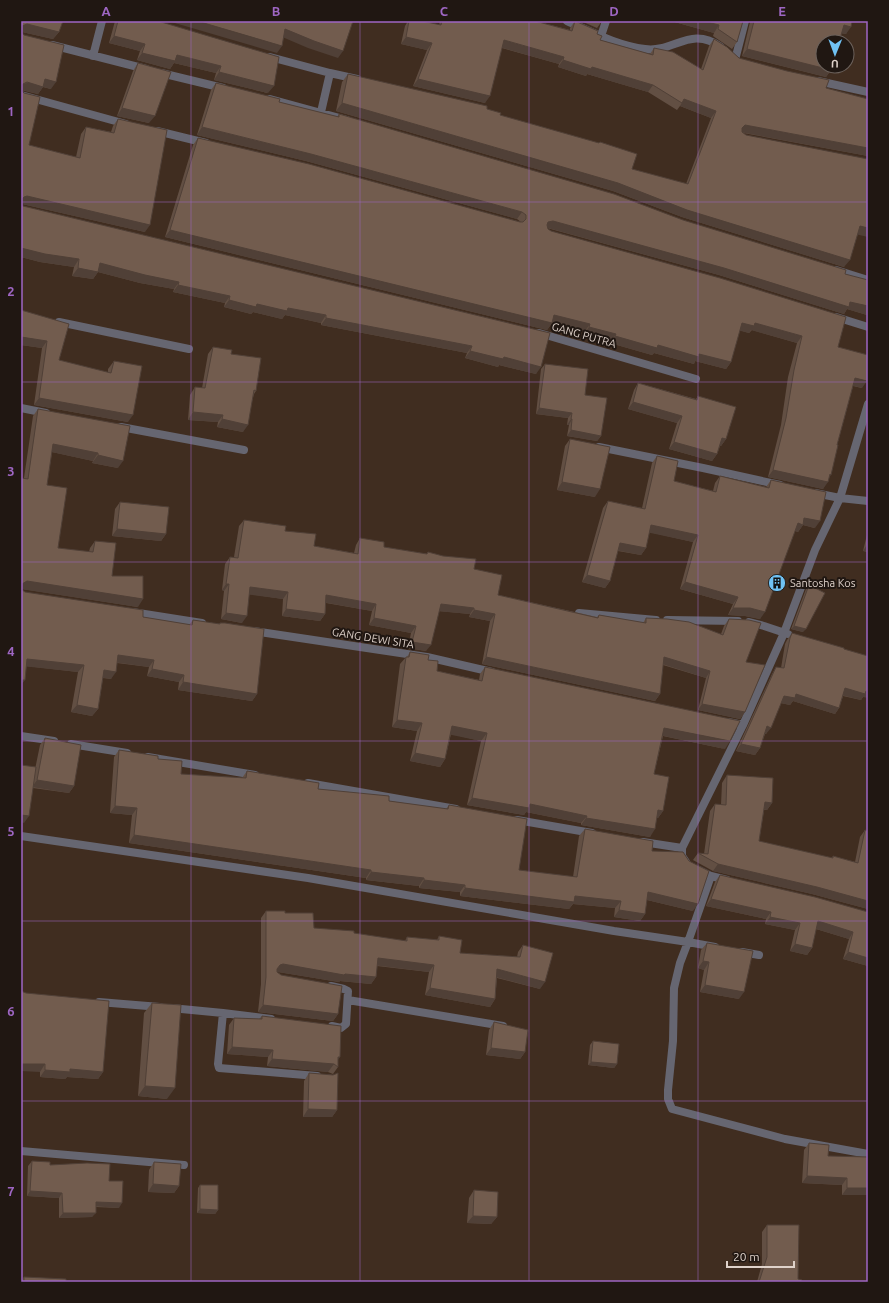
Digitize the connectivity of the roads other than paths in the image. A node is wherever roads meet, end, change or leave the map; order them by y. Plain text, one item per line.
1 (102, 21) edge
2 (567, 21) edge
3 (606, 21) edge
4 (745, 21) edge
5 (601, 36) junction
6 (43, 43) edge
7 (262, 55) edge
8 (93, 56) junction
9 (330, 73) junction
10 (812, 80) edge
11 (368, 82) edge
12 (230, 89) edge
13 (868, 92) edge
14 (21, 95) edge
15 (260, 97) edge
16 (321, 112) junction
17 (359, 123) edge
18 (132, 125) edge
19 (147, 129) edge
20 (215, 145) edge
21 (830, 268) edge
22 (868, 280) edge
23 (830, 315) edge
24 (50, 320) edge
25 (868, 326) edge
26 (531, 332) edge
27 (189, 349) dead end
28 (696, 379) dead end
29 (868, 404) edge
30 (21, 408) edge
31 (52, 414) edge
32 (113, 425) edge
33 (590, 445) edge
34 (244, 450) dead end
35 (787, 486) edge
36 (809, 492) edge
37 (840, 498) junction
38 (868, 501) edge
39 (121, 610) edge
40 (579, 613) edge
41 (214, 625) edge
42 (246, 630) edge
43 (784, 633) junction
44 (796, 636) edge
45 (497, 673) edge
46 (722, 721) edge
47 (743, 725) junction
48 (21, 736) edge
49 (263, 776) edge
50 (302, 782) edge
51 (465, 811) edge
52 (512, 819) edge
53 (597, 834) edge
54 (21, 836) edge
55 (636, 841) edge
56 (682, 848) junction
57 (711, 876) junction
58 (734, 881) edge
59 (688, 942) junction
60 (759, 956) dead end
61 (322, 985) edge
62 (348, 1000) junction
63 (91, 1001) edge
64 (222, 1012) junction
65 (278, 1020) edge
66 (325, 1026) edge
67 (512, 1028) edge
68 (328, 1077) edge
69 (21, 1151) edge
70 (868, 1154) edge
71 (184, 1165) dead end

1 - 8 street
2 - 5 street
3 - 5 street
4 - 5 street
6 - 8 street
7 - 9 street
8 - 12 street
9 - 11 street
9 - 16 street
10 - 13 street
14 - 18 street
15 - 16 street
16 - 17 street
19 - 20 street
21 - 22 street
23 - 25 street
24 - 27 street
26 - 28 street, GANG PUTRA
29 - 37 street
30 - 31 street
32 - 34 street
33 - 35 street
36 - 37 street
37 - 38 street
37 - 43 street
39 - 41 street
40 - 43 street
42 - 45 street, GANG DEWI SITA
43 - 44 street
43 - 47 street
46 - 47 street
47 - 56 street
48 - 49 street
50 - 51 street
52 - 53 street
54 - 59 street
55 - 56 street
56 - 57 street
57 - 58 street
57 - 59 street
59 - 60 street
59 - 70 street
61 - 62 street
62 - 66 street
62 - 67 street
63 - 64 street
64 - 65 street
64 - 68 street
69 - 71 street

